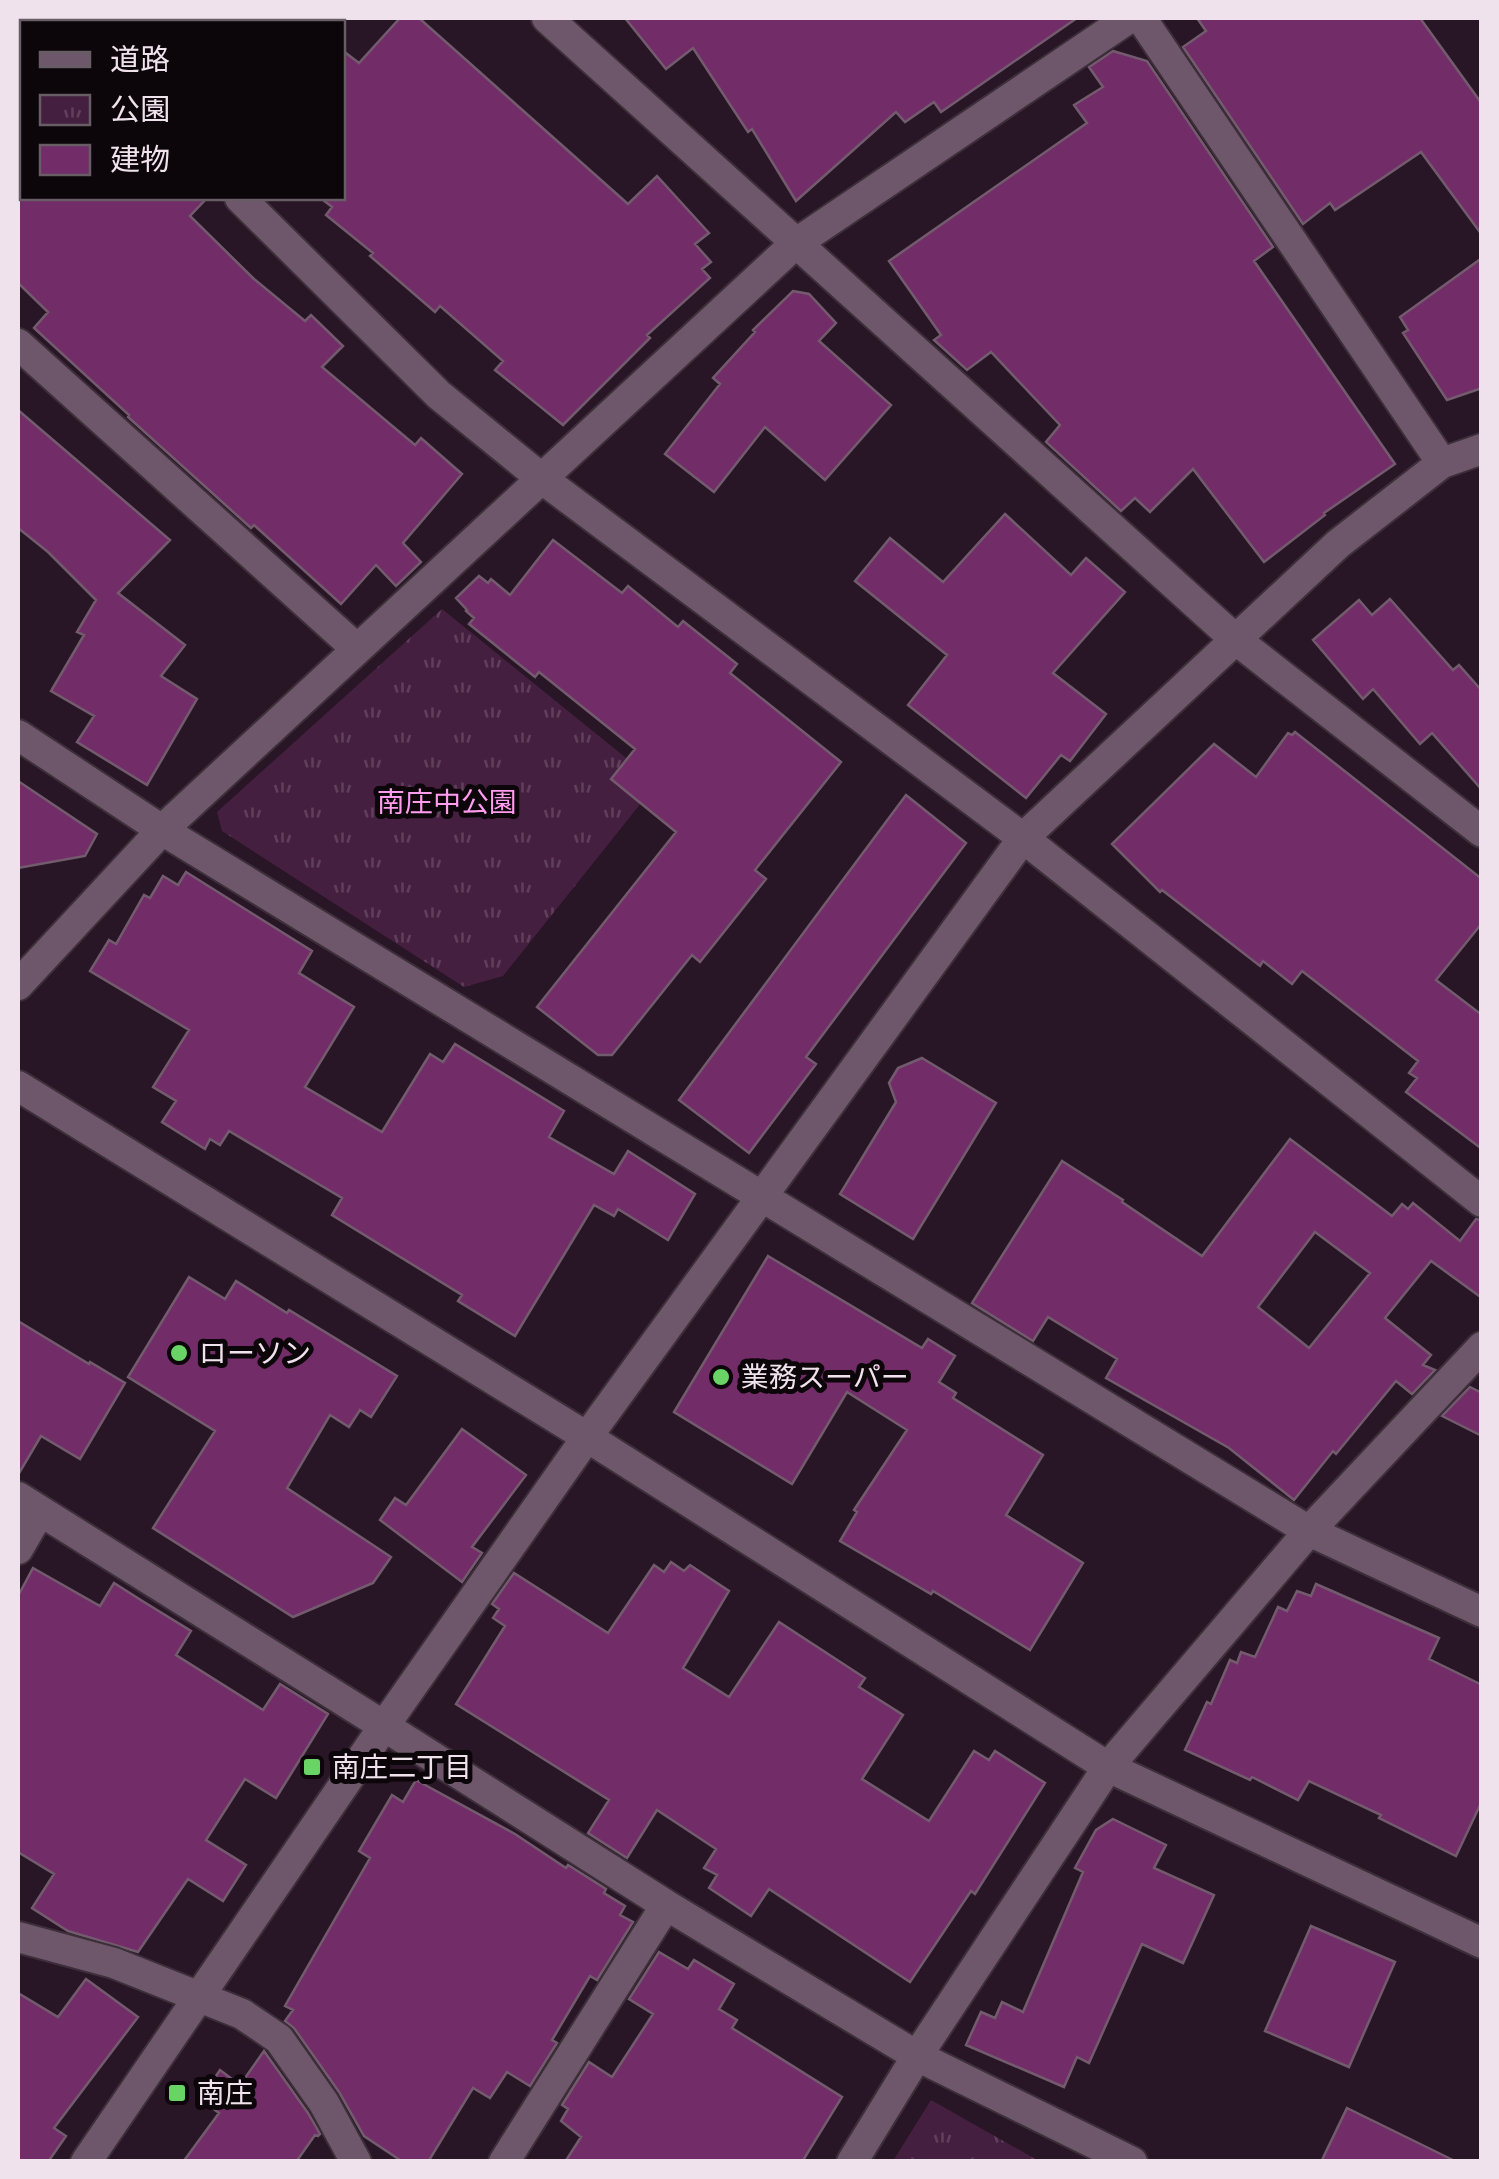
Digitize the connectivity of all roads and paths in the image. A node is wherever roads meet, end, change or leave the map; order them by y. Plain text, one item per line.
1 (546, 18) edge
2 (1129, 18) edge
3 (1142, 18) edge
4 (242, 200) edge
5 (795, 244) junction
6 (18, 344) edge
7 (1482, 449) edge
8 (1442, 463) junction
9 (541, 478) junction
10 (1235, 639) junction
11 (357, 649) junction
12 (18, 734) edge
13 (162, 830) junction
14 (1482, 832) edge
15 (1023, 838) junction
16 (18, 985) edge
17 (18, 1086) edge
18 (761, 1198) junction
19 (1482, 1202) edge
20 (1482, 1347) edge
21 (587, 1438) junction
22 (29, 1504) edge
23 (1309, 1532) junction
24 (18, 1549) edge
25 (1482, 1612) edge
26 (384, 1726) junction
27 (1108, 1767) junction
28 (666, 1905) junction
29 (18, 1938) edge
30 (1482, 1943) edge
31 (199, 1996) junction
32 (916, 2056) junction
33 (86, 2162) edge
34 (356, 2162) edge
35 (504, 2162) edge
36 (852, 2162) edge
37 (1132, 2162) edge

1 - 5 street
2 - 5 street
3 - 8 street
4 - 9 street
5 - 9 street
5 - 10 street
6 - 11 street
7 - 8 street
8 - 10 street
9 - 11 street
9 - 15 street
10 - 14 street
10 - 15 street
11 - 13 street
12 - 13 street
13 - 16 street
13 - 18 street
15 - 18 street
15 - 19 street
17 - 21 street
18 - 21 street
18 - 23 street
20 - 23 street
21 - 26 street
21 - 27 street
22 - 24 street
22 - 26 street
23 - 25 street
23 - 27 street
26 - 28 street
26 - 31 street
27 - 30 street
27 - 32 street
28 - 32 street
28 - 35 street
29 - 31 street
31 - 33 street
31 - 34 street
32 - 36 street
32 - 37 street

